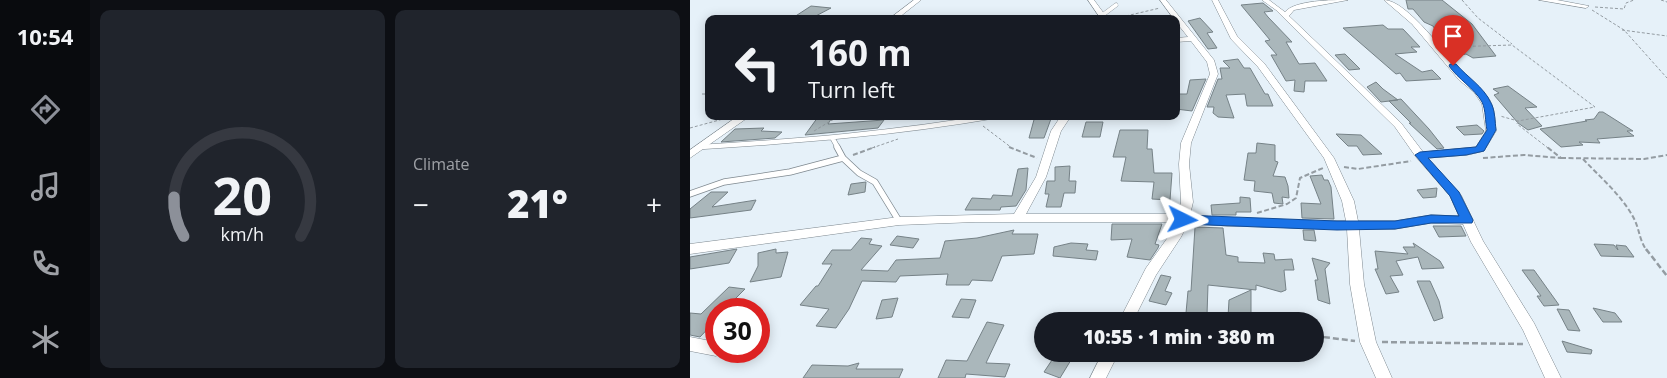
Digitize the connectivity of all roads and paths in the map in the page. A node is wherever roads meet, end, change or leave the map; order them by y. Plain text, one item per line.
1 (918, 0) edge
2 (1091, 0) edge
3 (1163, 0) edge
4 (1215, 0) edge
5 (1265, 0) edge
6 (1345, 0) edge
7 (1387, 0) edge
8 (1462, 0) edge
9 (1542, 0) edge
10 (1634, 0) edge
11 (1661, 0) edge
12 (1667, 2) edge
13 (1116, 5) dead end
14 (1586, 6) junction
15 (1169, 7) junction
16 (897, 15) edge
17 (1103, 15) edge
18 (1107, 15) edge
19 (1131, 15) edge
20 (1175, 15) edge
21 (1285, 16) junction
22 (1180, 21) edge
23 (1622, 30) junction
24 (1667, 36) edge
25 (1194, 39) junction
26 (1180, 40) edge
27 (1514, 46) junction
28 (1435, 47) junction
29 (1667, 78) edge
30 (1490, 116) junction
31 (718, 120) edge
32 (739, 120) edge
33 (831, 120) edge
34 (978, 120) edge
35 (1063, 120) edge
36 (974, 121) junction
37 (1518, 121) junction
38 (690, 128) edge
39 (901, 138) dead end
40 (833, 139) junction
41 (807, 140) junction
42 (701, 147) junction
43 (690, 155) edge
44 (1667, 156) edge
45 (843, 158) junction
46 (1423, 158) junction
47 (1475, 158) dead end
48 (1560, 158) junction
49 (1583, 159) junction
50 (1046, 162) junction
51 (1332, 165) junction
52 (690, 194) edge
53 (1018, 217) junction
54 (1183, 220) junction
55 (1467, 220) junction
56 (899, 221) junction
57 (1246, 223) junction
58 (1353, 224) junction
59 (690, 249) edge
60 (1667, 276) edge
61 (1132, 312) edge
62 (1324, 337) edge
63 (1368, 342) junction
64 (690, 344) edge
65 (1538, 344) junction
66 (705, 347) edge
67 (1106, 362) edge
68 (1098, 378) edge
69 (1384, 378) edge
70 (1553, 378) edge

1 - 16 street
2 - 17 street
3 - 15 street
4 - 51 street
5 - 21 street
6 - 21 street
7 - 28 street
8 - 27 path
9 - 14 street
10 - 14 path
11 - 12 path
13 - 18 lane
14 - 23 path
15 - 19 path
15 - 20 street
21 - 46 street
22 - 25 street
23 - 24 path
23 - 29 path
25 - 26 street
25 - 54 street
27 - 28 path
27 - 37 path
28 - 30 street
30 - 37 path
30 - 46 street
31 - 38 path
32 - 42 street
33 - 41 path
34 - 36 lane
35 - 50 street
36 - 40 lane
36 - 50 path
37 - 48 path
39 - 45 path
40 - 41 lane
40 - 45 lane
41 - 42 lane
42 - 43 street
44 - 49 path
45 - 52 lane
45 - 56 lane
46 - 51 path
46 - 55 street
47 - 48 path
48 - 49 path
49 - 60 path
50 - 53 street
51 - 57 path
51 - 58 street
53 - 54 street
53 - 56 street
54 - 57 street
54 - 61 street
55 - 58 street
55 - 65 street
56 - 59 street
57 - 58 street
58 - 63 street
62 - 63 path
63 - 65 path
63 - 69 street
64 - 66 street
65 - 70 street
67 - 68 street

